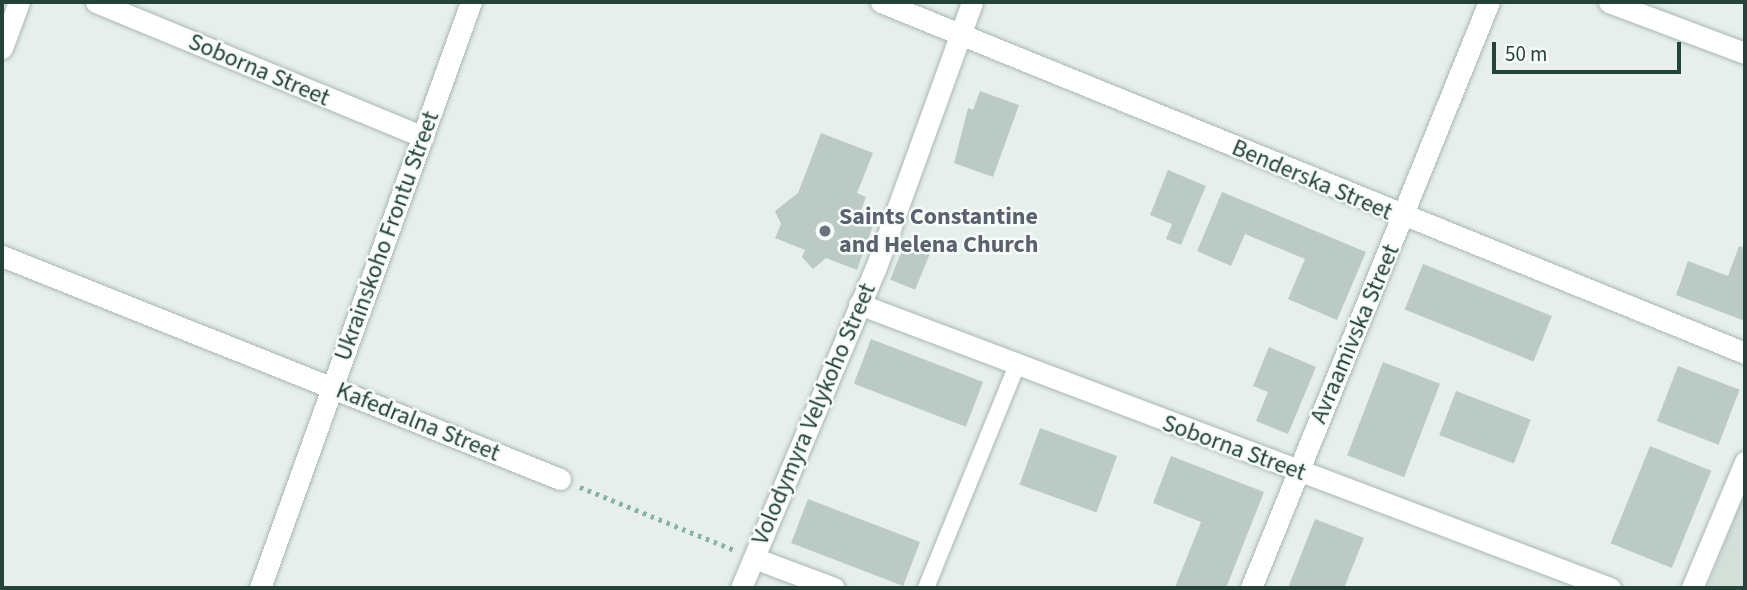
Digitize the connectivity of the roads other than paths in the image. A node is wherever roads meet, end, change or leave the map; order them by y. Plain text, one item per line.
1 (19, 2) edge
2 (96, 2) edge
3 (471, 2) edge
4 (881, 2) edge
5 (972, 2) edge
6 (1489, 2) edge
7 (1609, 2) edge
8 (962, 34) junction
9 (2, 48) edge
10 (1745, 53) edge
11 (422, 137) junction
12 (1403, 218) junction
13 (2, 256) edge
14 (859, 304) junction
15 (1745, 353) edge
16 (1017, 365) junction
17 (333, 388) junction
18 (1745, 462) edge
19 (1297, 471) junction
20 (560, 479) road end
21 (754, 558) junction
22 (260, 588) edge
23 (741, 588) edge
24 (834, 588) edge
25 (926, 588) edge
26 (1251, 588) edge
27 (1610, 588) edge
28 (1692, 588) edge

1 - 9 street
2 - 11 street, Soborna Street
3 - 11 street, Ukrainskoho Frontu Street
4 - 8 street, Benderska Street
5 - 8 street, Volodymyra Velykoho Street
6 - 12 street, Avraamivska Street
7 - 10 street
8 - 12 street, Benderska Street
8 - 14 street, Volodymyra Velykoho Street
11 - 17 street, Ukrainskoho Frontu Street
12 - 15 street, Benderska Street
12 - 19 street, Avraamivska Street
13 - 17 street, Kafedralna Street
14 - 16 street, Soborna Street
14 - 21 street, Volodymyra Velykoho Street
16 - 19 street, Soborna Street
16 - 25 lane
17 - 20 street, Kafedralna Street
17 - 22 street, Ukrainskoho Frontu Street
18 - 28 street
19 - 26 street, Avraamivska Street
19 - 27 street, Soborna Street
21 - 23 street, Volodymyra Velykoho Street
21 - 24 street

